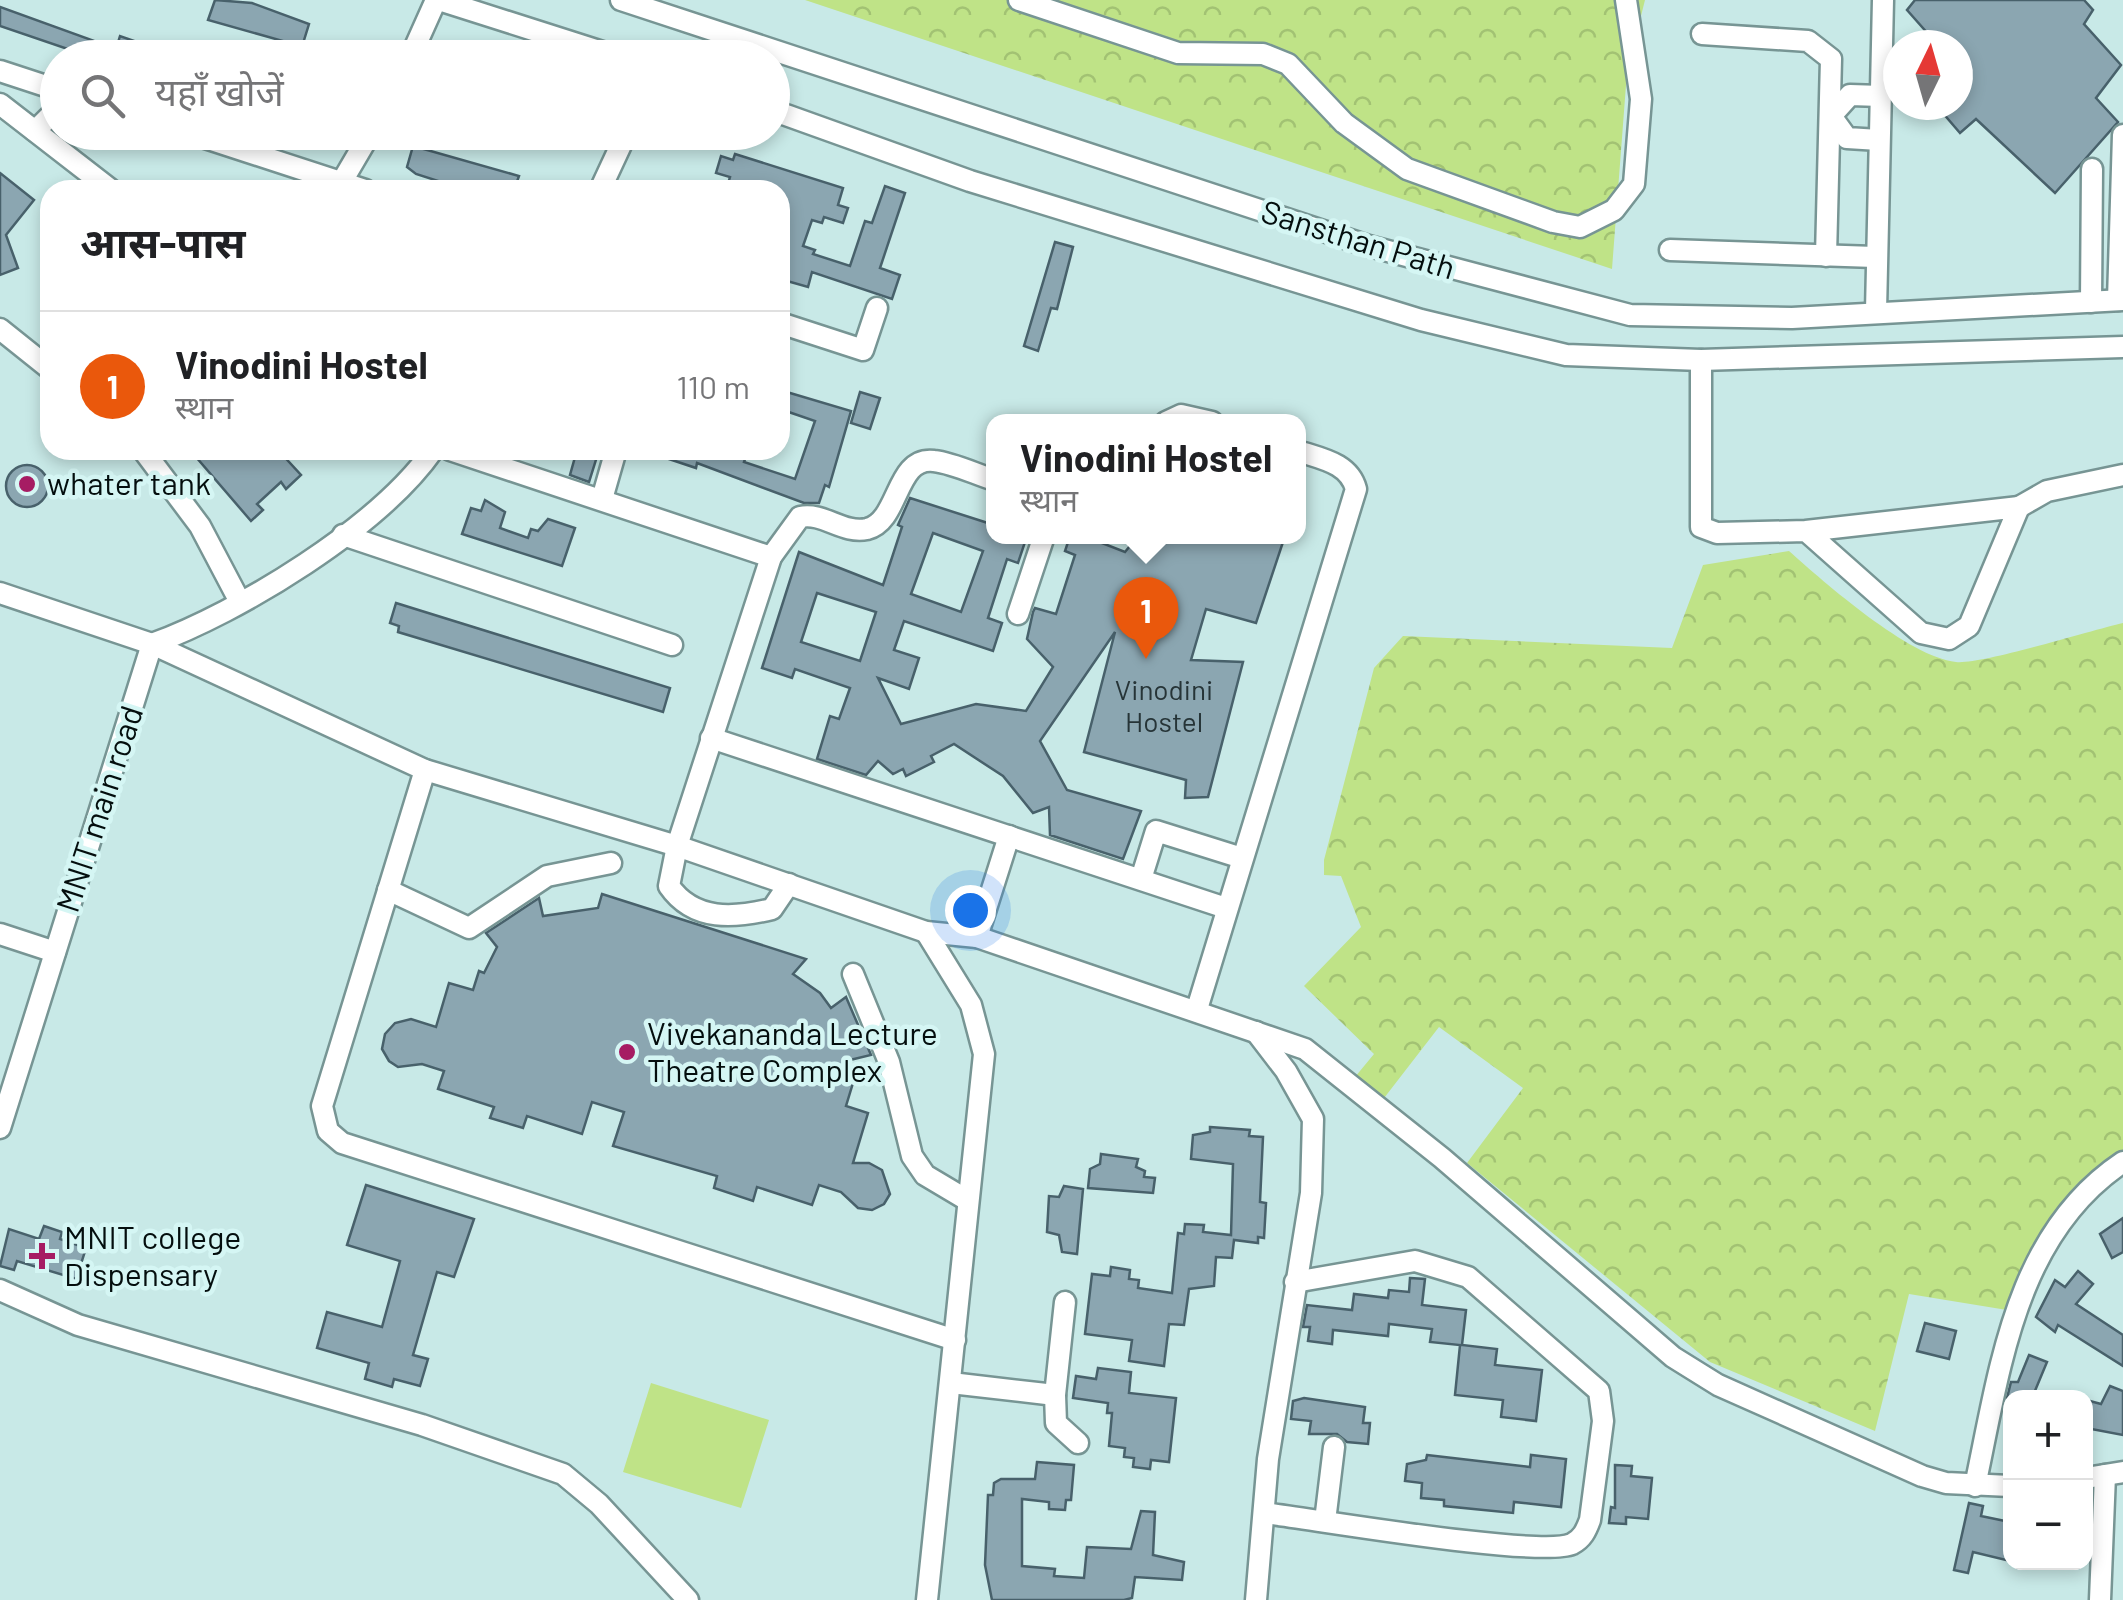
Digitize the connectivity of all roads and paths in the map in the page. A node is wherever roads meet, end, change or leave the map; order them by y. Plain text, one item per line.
1 (438, 0) edge
2 (621, 0) edge
3 (1019, 0) edge
4 (1626, 0) edge
5 (1884, 0) edge
6 (1702, 34) dead end
7 (419, 40) edge
8 (564, 40) edge
9 (743, 40) edge
10 (790, 56) edge
11 (0, 71) edge
12 (40, 84) edge
13 (1880, 96) junction
14 (0, 104) edge
15 (790, 116) edge
16 (1830, 116) junction
17 (40, 126) edge
18 (35, 131) junction
19 (40, 135) edge
20 (2123, 135) edge
21 (1879, 140) junction
22 (59, 150) edge
23 (239, 150) edge
24 (361, 150) edge
25 (619, 150) edge
26 (2092, 169) dead end
27 (98, 180) edge
28 (323, 180) edge
29 (343, 180) edge
30 (605, 180) edge
31 (1670, 250) dead end
32 (1826, 256) junction
33 (1875, 257) junction
34 (2121, 300) edge
35 (2091, 302) junction
36 (877, 308) dead end
37 (1876, 310) junction
38 (790, 326) edge
39 (0, 328) edge
40 (2123, 347) edge
41 (1702, 360) junction
42 (40, 361) edge
43 (1306, 454) edge
44 (151, 460) edge
45 (426, 460) edge
46 (481, 460) edge
47 (613, 460) edge
48 (2123, 475) edge
49 (986, 477) edge
50 (602, 499) junction
51 (2019, 507) junction
52 (1806, 531) junction
53 (343, 536) junction
54 (1041, 544) edge
55 (771, 557) junction
56 (0, 594) edge
57 (240, 602) junction
58 (1018, 614) dead end
59 (152, 644) junction
60 (672, 644) dead end
61 (710, 738) junction
62 (425, 770) junction
63 (1009, 836) junction
64 (677, 846) junction
65 (1242, 858) junction
66 (610, 863) dead end
67 (1141, 879) junction
68 (789, 884) junction
69 (388, 890) junction
70 (1226, 908) junction
71 (926, 932) junction
72 (0, 934) edge
73 (977, 937) junction
74 (55, 952) junction
75 (853, 974) dead end
76 (1198, 1010) junction
77 (1254, 1031) junction
78 (0, 1128) edge
79 (2123, 1162) edge
80 (967, 1200) junction
81 (1294, 1282) junction
82 (0, 1290) edge
83 (1065, 1302) dead end
84 (955, 1340) junction
85 (951, 1383) junction
86 (1055, 1395) junction
87 (1078, 1443) dead end
88 (1334, 1448) dead end
89 (2104, 1475) edge
90 (1975, 1486) junction
91 (2003, 1486) edge
92 (1264, 1513) junction
93 (1324, 1521) junction
94 (688, 1600) edge
95 (927, 1600) edge
96 (1256, 1600) edge
97 (2100, 1600) edge

1 - 7 street
1 - 8 street
2 - 9 street, Sansthan Path
3 - 4 street
5 - 13 street
6 - 16 street
10 - 37 street, Sansthan Path
11 - 12 street
13 - 16 street
13 - 21 street
14 - 18 street
15 - 41 street
16 - 21 street
16 - 32 street
17 - 18 street
18 - 19 street
20 - 34 street
21 - 33 street
22 - 27 street
23 - 28 street
24 - 29 street
25 - 30 street
26 - 35 street
31 - 32 street
32 - 33 street
33 - 37 street
34 - 35 street, Sansthan Path
35 - 37 street, Sansthan Path
36 - 38 street
39 - 42 street
40 - 41 street
41 - 52 street
43 - 65 street
44 - 57 street
45 - 53 street
46 - 50 street
47 - 50 street
48 - 51 street
49 - 55 street
50 - 55 street
51 - 52 street
51 - 52 street
53 - 57 street
53 - 60 street
54 - 58 street
55 - 61 street
56 - 59 street
57 - 59 street
59 - 62 street
59 - 74 street, MNIT main road
61 - 63 street
61 - 64 street
62 - 64 street
62 - 69 street
63 - 67 street
63 - 73 street
64 - 68 street
64 - 68 street
65 - 67 street
65 - 70 street
66 - 69 street
67 - 70 street
68 - 71 street
69 - 84 street
70 - 76 street
71 - 73 street
71 - 80 street
72 - 74 street
73 - 76 street
74 - 78 street, MNIT main road
75 - 80 street
76 - 77 street
77 - 81 street
77 - 90 street
79 - 90 street
80 - 84 street
81 - 92 street
81 - 93 street
82 - 94 street
83 - 86 street
84 - 85 street
85 - 86 street
85 - 95 street
86 - 87 street
88 - 93 street
89 - 97 street
90 - 91 street
92 - 93 street
92 - 96 street

